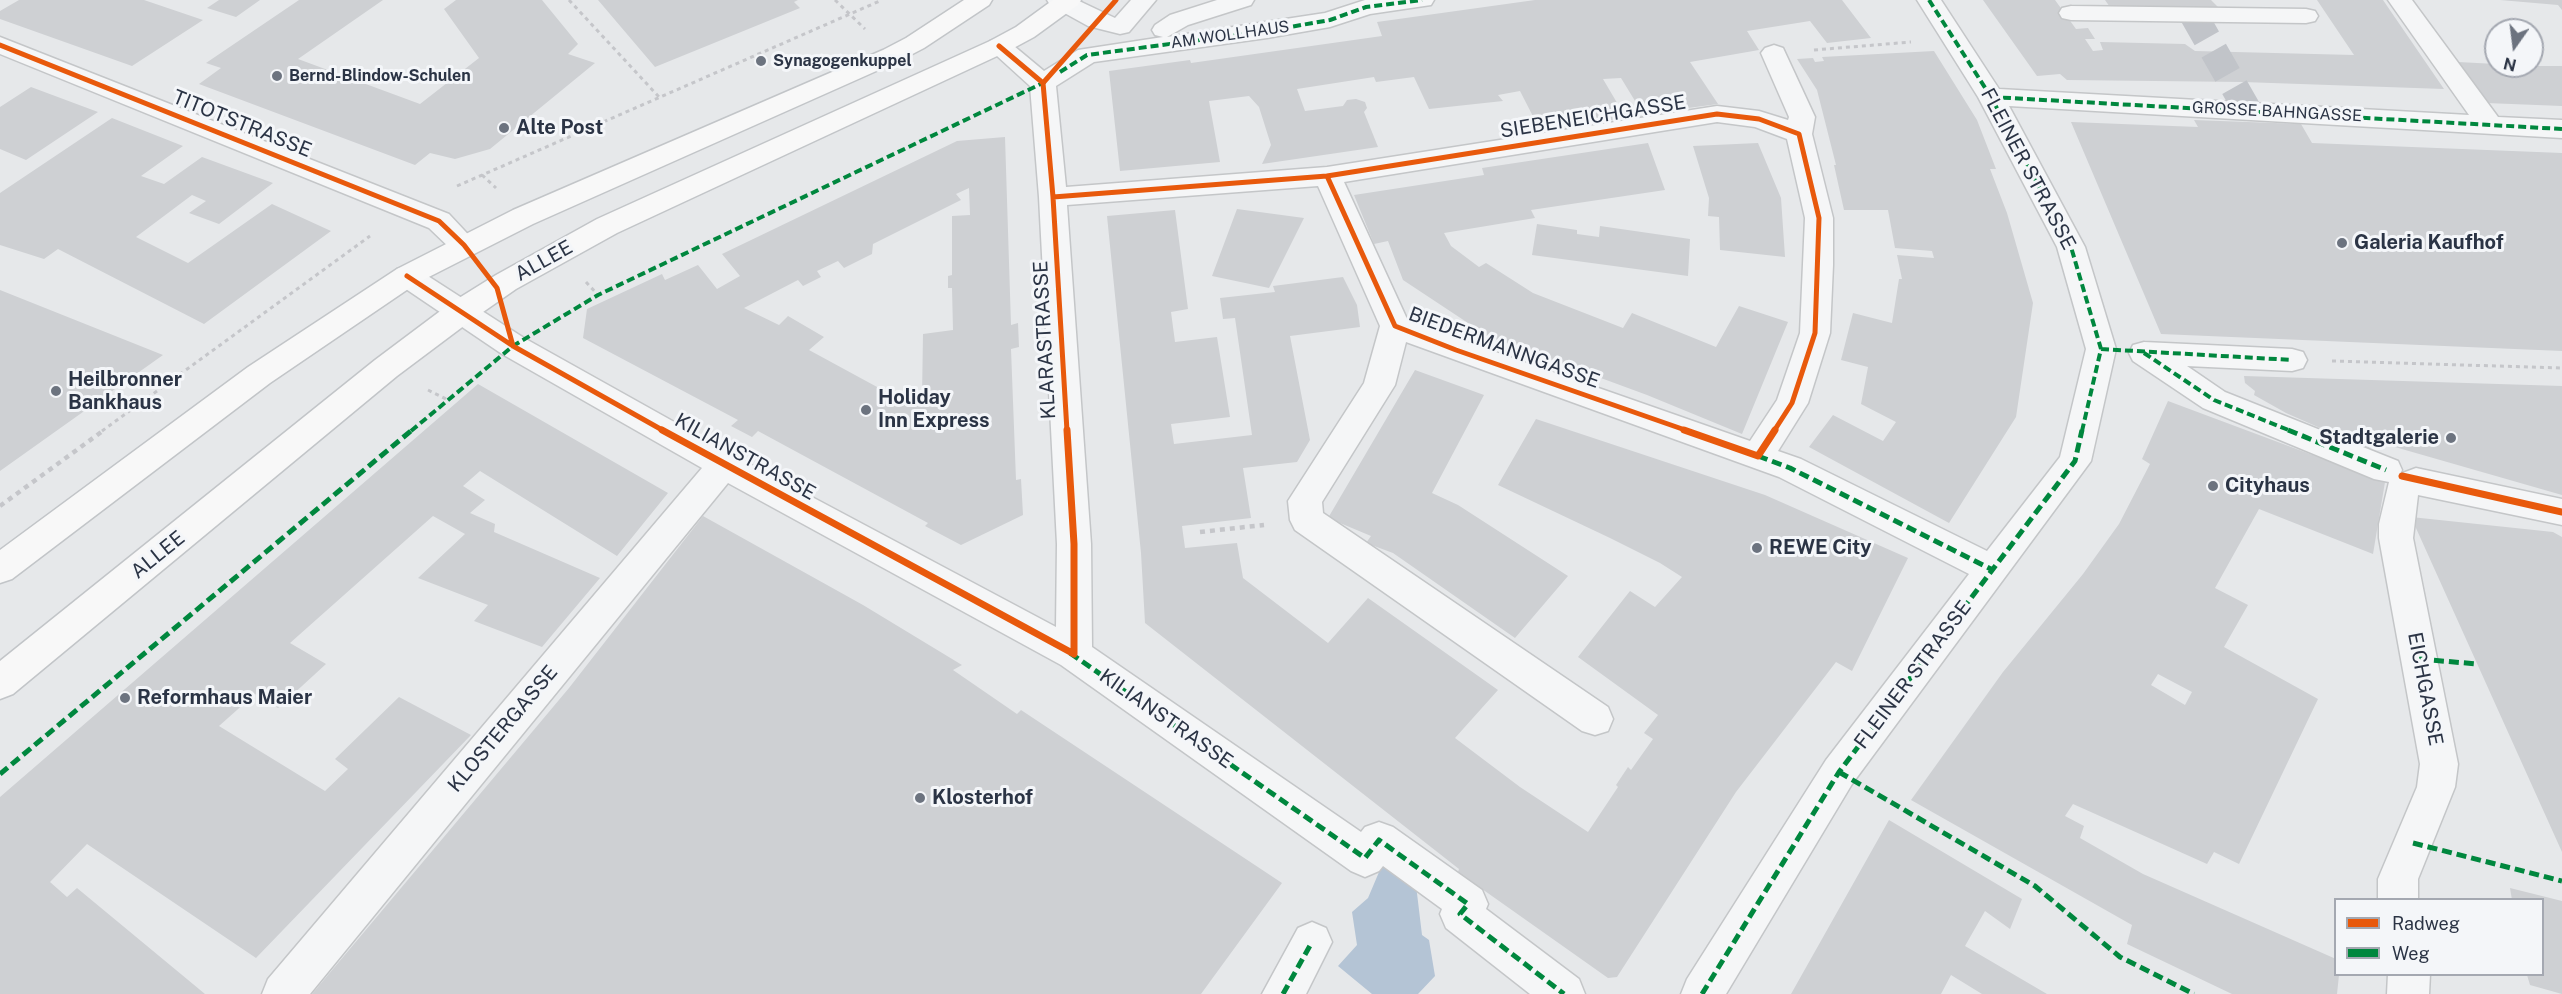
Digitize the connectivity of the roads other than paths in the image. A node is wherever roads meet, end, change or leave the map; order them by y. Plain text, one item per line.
1 (980, 0) edge
2 (1144, 0) edge
3 (1242, 0) edge
4 (1422, 0) edge
5 (1929, 0) edge
6 (2400, 0) edge
7 (1064, 1) edge
8 (2070, 13) dead end
9 (2306, 16) dead end
10 (1164, 30) dead end
11 (0, 45) edge
12 (999, 46) junction
13 (1774, 53) road end
14 (1043, 83) junction
15 (1991, 97) junction
16 (2490, 124) junction
17 (2562, 129) edge
18 (1799, 134) junction
19 (1327, 176) junction
20 (1053, 197) junction
21 (464, 245) junction
22 (407, 276) junction
23 (462, 311) junction
24 (1395, 326) junction
25 (2101, 349) junction
26 (2144, 353) junction
27 (2292, 360) road end
28 (1758, 456) junction
29 (724, 465) junction
30 (2401, 475) junction
31 (2562, 512) edge
32 (0, 569) edge
33 (1993, 570) junction
34 (1074, 654) junction
35 (0, 683) edge
36 (1595, 719) dead end
37 (2398, 898) edge
38 (1312, 942) dead end
39 (2409, 976) edge
40 (282, 994) edge
41 (1283, 994) edge
42 (1564, 994) edge
43 (1702, 994) edge
44 (2409, 994) edge

1 - 21 main road
2 - 7 street
3 - 10 street
4 - 14 street, AM WOLLHAUS
5 - 15 street, FLEINER STRASSE
6 - 16 street
7 - 12 main road, ALLEE
8 - 9 street
11 - 21 street, TITOTSTRASSE
12 - 14 street
12 - 23 main road, ALLEE
13 - 18 street
14 - 20 street, KLARASTRASSE
15 - 16 street, GROSSE BAHNGASSE
15 - 25 street, FLEINER STRASSE
16 - 17 street, GROSSE BAHNGASSE
18 - 19 street, SIEBENEICHGASSE
18 - 28 street
19 - 20 street, SIEBENEICHGASSE
19 - 24 street, BIEDERMANNGASSE
20 - 34 street, KLARASTRASSE
21 - 22 main road
22 - 23 street, KILIANSTRASSE
22 - 32 main road
23 - 29 street, KILIANSTRASSE
23 - 35 main road, ALLEE
24 - 28 street, BIEDERMANNGASSE
24 - 36 street, BIEDERMANNGASSE
25 - 26 street
25 - 33 street, FLEINER STRASSE
26 - 27 street
26 - 30 street
28 - 33 street, BIEDERMANNGASSE
29 - 34 street, KILIANSTRASSE
29 - 40 street, KLOSTERGASSE
30 - 31 street
30 - 37 street, EICHGASSE
33 - 43 street, FLEINER STRASSE
34 - 42 street, KILIANSTRASSE
38 - 41 street
39 - 44 street

